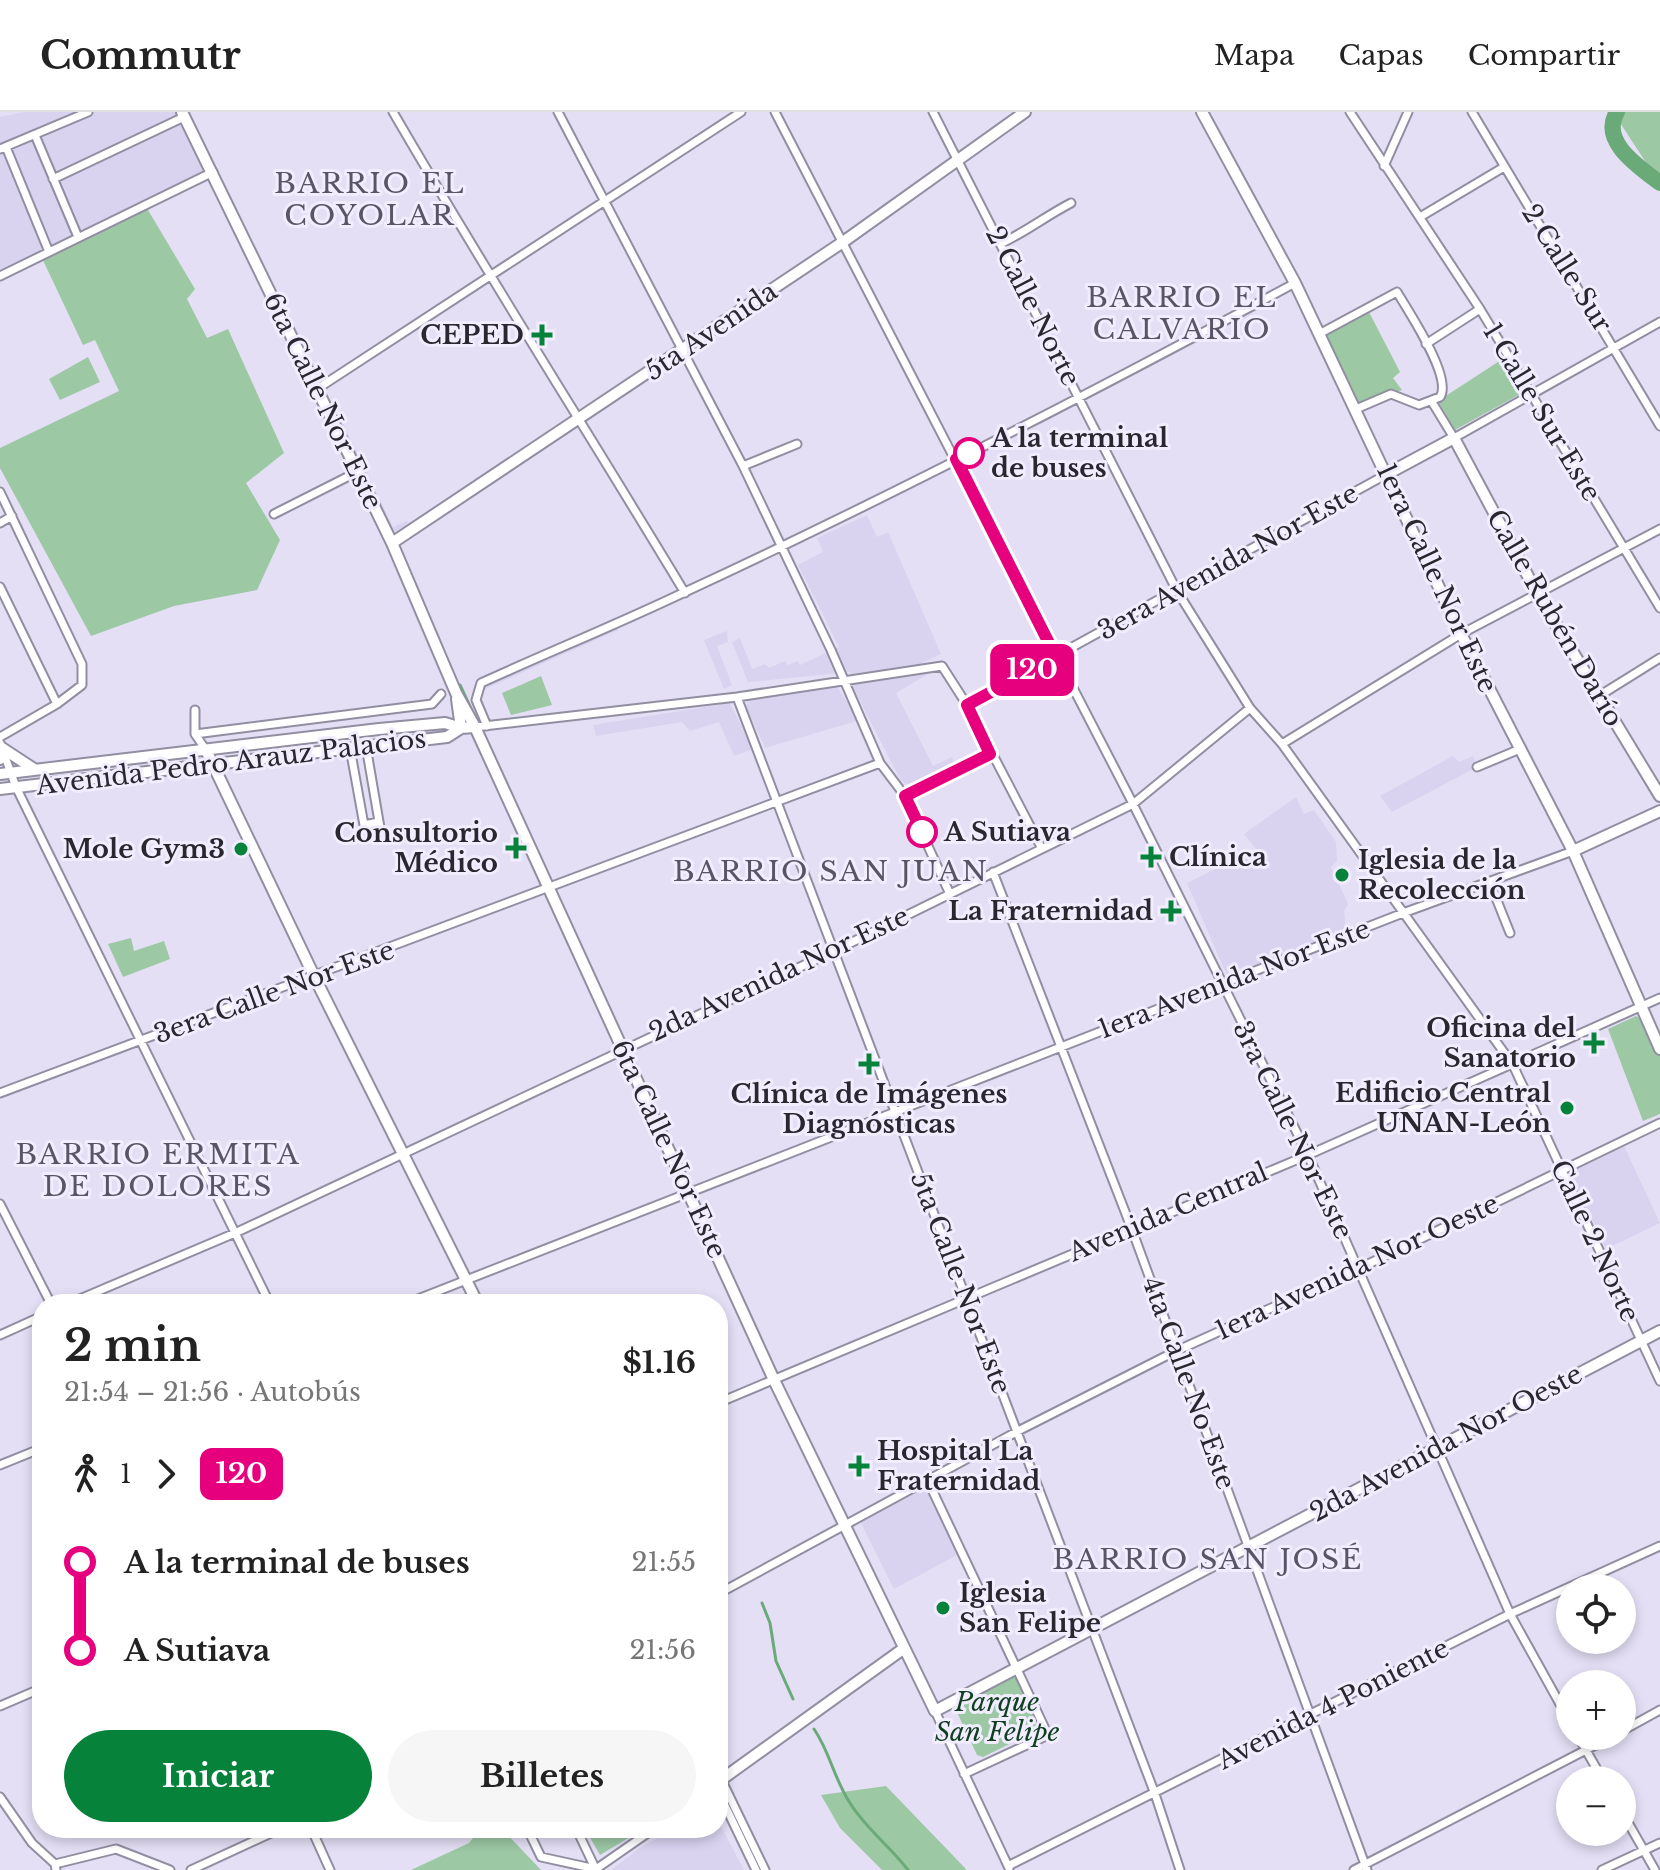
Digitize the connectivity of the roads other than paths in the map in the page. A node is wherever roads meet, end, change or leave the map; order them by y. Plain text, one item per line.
1 (88, 112) edge
2 (393, 112) edge
3 (558, 112) edge
4 (741, 112) edge
5 (775, 112) edge
6 (933, 112) edge
7 (1025, 112) edge
8 (1202, 112) edge
9 (1350, 112) edge
10 (1408, 112) edge
11 (1472, 112) edge
12 (183, 114) edge
13 (35, 135) junction
14 (3, 148) edge
15 (959, 162) junction
16 (1384, 166) junction
17 (1504, 167) junction
18 (213, 172) junction
19 (53, 179) junction
20 (608, 202) junction
21 (1071, 203) dead end
22 (1420, 217) junction
23 (78, 237) junction
24 (843, 242) junction
25 (1002, 243) junction
26 (49, 252) junction
27 (0, 276) edge
28 (489, 277) junction
29 (1295, 283) junction
30 (1480, 309) junction
31 (1660, 322) edge
32 (1319, 334) junction
33 (1426, 344) junction
34 (1615, 347) junction
35 (683, 350) junction
36 (317, 389) junction
37 (1531, 395) junction
38 (1079, 398) junction
39 (1432, 402) junction
40 (1356, 409) junction
41 (581, 420) junction
42 (1660, 426) edge
43 (1454, 438) junction
44 (797, 444) dead end
45 (956, 459) junction
46 (743, 466) junction
47 (357, 472) junction
48 (1387, 474) junction
49 (0, 492) edge
50 (274, 514) dead end
51 (12, 516) junction
52 (0, 523) edge
53 (1660, 529) edge
54 (392, 543) junction
55 (781, 545) junction
56 (1624, 548) junction
57 (0, 587) edge
58 (1177, 591) junction
59 (685, 593) junction
60 (1537, 593) junction
61 (1660, 608) edge
62 (1461, 634) junction
63 (1056, 657) junction
64 (1660, 658) edge
65 (844, 680) junction
66 (456, 693) junction
67 (441, 694) dead end
68 (1599, 696) junction
69 (737, 697) junction
70 (57, 704) junction
71 (967, 705) junction
72 (1250, 708) junction
73 (195, 710) dead end
74 (487, 726) junction
75 (475, 727) junction
76 (461, 728) junction
77 (379, 729) junction
78 (195, 734) junction
79 (304, 738) junction
80 (379, 744) junction
81 (1282, 744) junction
82 (366, 746) junction
83 (1, 747) edge
84 (350, 748) junction
85 (1520, 749) junction
86 (206, 750) junction
87 (305, 754) junction
88 (990, 754) junction
89 (124, 762) junction
90 (880, 763) junction
91 (213, 766) junction
92 (1477, 767) dead end
93 (36, 770) junction
94 (12, 772) junction
95 (0, 774) edge
96 (125, 776) junction
97 (16, 787) junction
98 (0, 789) edge
99 (905, 796) junction
100 (1660, 796) edge
101 (777, 800) junction
102 (1133, 804) junction
103 (1660, 811) edge
104 (379, 822) junction
105 (382, 839) dead end
106 (1041, 847) junction
107 (1573, 851) junction
108 (993, 872) junction
109 (1490, 883) junction
110 (548, 889) junction
111 (949, 892) junction
112 (1403, 913) junction
113 (1510, 933) dead end
114 (834, 951) junction
115 (314, 976) junction
116 (1222, 986) junction
117 (1660, 998) edge
118 (1641, 1008) junction
119 (141, 1041) junction
120 (1063, 1045) junction
121 (622, 1048) junction
122 (1660, 1049) edge
123 (1513, 1065) junction
124 (0, 1093) edge
125 (896, 1112) junction
126 (1660, 1123) edge
127 (403, 1153) junction
128 (1308, 1155) junction
129 (1561, 1170) junction
130 (691, 1192) junction
131 (0, 1204) edge
132 (1131, 1227) junction
133 (235, 1233) junction
134 (1360, 1268) junction
135 (466, 1280) junction
136 (46, 1294) edge
137 (92, 1294) edge
138 (265, 1294) edge
139 (430, 1294) edge
140 (473, 1294) edge
141 (965, 1297) junction
142 (32, 1321) edge
143 (1660, 1331) edge
144 (0, 1335) edge
145 (1641, 1341) junction
146 (1176, 1351) junction
147 (774, 1380) junction
148 (1660, 1381) edge
149 (728, 1399) edge
150 (1018, 1431) junction
151 (1436, 1447) junction
152 (32, 1452) edge
153 (0, 1465) edge
154 (928, 1481) junction
155 (844, 1527) junction
156 (1250, 1546) junction
157 (1660, 1546) edge
158 (728, 1589) edge
159 (1510, 1614) junction
160 (1091, 1630) junction
161 (903, 1649) junction
162 (1017, 1668) junction
163 (32, 1692) edge
164 (1556, 1697) edge
165 (0, 1706) edge
166 (1660, 1710) edge
167 (935, 1711) junction
168 (1311, 1716) junction
169 (1636, 1723) edge
170 (1586, 1751) joint
171 (1595, 1766) edge
172 (964, 1774) junction
173 (728, 1777) edge
174 (1155, 1794) junction
175 (0, 1797) edge
176 (728, 1801) edge
177 (728, 1805) edge
178 (1636, 1837) edge
179 (260, 1838) edge
180 (316, 1838) edge
181 (532, 1838) edge
182 (581, 1838) edge
183 (641, 1838) edge
184 (1660, 1843) edge
185 (1643, 1849) junction
186 (56, 1867) edge
187 (1366, 1867) edge
188 (1009, 1868) edge
189 (170, 1870) edge
190 (191, 1870) edge
191 (330, 1870) edge
192 (596, 1870) edge
193 (756, 1870) edge
194 (765, 1870) edge
195 (1180, 1870) edge
196 (1354, 1870) edge
197 (1602, 1870) edge
198 (1655, 1870) edge

1 - 13 street
2 - 28 street
3 - 20 street
4 - 20 street
5 - 24 street
6 - 15 street, 2 Calle Norte
7 - 15 street, 5ta Avenida
8 - 29 street, 1era Calle Nor Este
9 - 16 street, 1 Calle Sur Este
10 - 16 street
11 - 17 street, 2 Calle Sur
12 - 18 street, 6ta Calle Nor Este
12 - 19 street
13 - 14 street
13 - 19 street
14 - 26 street
15 - 24 street, 5ta Avenida
15 - 25 street, 2 Calle Norte
16 - 22 street, 1 Calle Sur Este
17 - 22 street
17 - 34 street, 2 Calle Sur
18 - 23 street
18 - 36 street, 6ta Calle Nor Este
19 - 23 street
20 - 28 street
20 - 35 street
21 - 25 street
22 - 30 street, 1 Calle Sur Este
23 - 26 street
24 - 35 street, 5ta Avenida
24 - 45 street
25 - 38 street, 2 Calle Norte
26 - 27 street
28 - 36 street
28 - 41 street
29 - 32 street, 1era Calle Nor Este
29 - 38 street
30 - 33 street
30 - 37 street, 1 Calle Sur Este
31 - 34 street, 3era Avenida Nor Este
32 - 33 street
32 - 40 street, 1era Calle Nor Este
33 - 39 street
34 - 37 street, 3era Avenida Nor Este
34 - 42 street, 2 Calle Sur
35 - 41 street, 5ta Avenida
35 - 46 street
36 - 47 street, 6ta Calle Nor Este
37 - 43 street, 3era Avenida Nor Este
37 - 56 street, 1 Calle Sur Este
38 - 45 street
38 - 58 street, 2 Calle Norte
39 - 40 street
39 - 43 street
40 - 48 street, 1era Calle Nor Este
41 - 54 street, 5ta Avenida
41 - 59 street
43 - 48 street, 3era Avenida Nor Este
43 - 60 street, Calle Rubén Darío
44 - 46 street
45 - 55 street
45 - 63 street, 3ra Calle Nor Este
46 - 55 street
47 - 50 street
47 - 54 street, 6ta Calle Nor Este
48 - 58 street, 3era Avenida Nor Este
48 - 62 street, 1era Calle Nor Este
49 - 51 street
51 - 52 street
51 - 70 street
53 - 56 street
54 - 66 street, 6ta Calle Nor Este
55 - 59 street
55 - 65 street
56 - 60 street
56 - 61 street, 1 Calle Sur Este
57 - 70 street
58 - 63 street, 3era Avenida Nor Este
58 - 72 street, 2 Calle Norte
59 - 74 street
60 - 62 street
60 - 68 street, Calle Rubén Darío
62 - 81 street
62 - 85 street, 1era Calle Nor Este
63 - 71 street, 3era Avenida Nor Este
63 - 102 street, 3ra Calle Nor Este
64 - 68 street
65 - 69 street
65 - 71 street
65 - 90 street
66 - 75 street, 6ta Calle Nor Este
66 - 76 street, 6ta Calle Nor Este
67 - 78 street
68 - 100 street, Calle Rubén Darío
69 - 74 street
69 - 101 street, 5ta Calle Nor Este
70 - 83 street
71 - 88 street
72 - 81 street, 2 Calle Norte
72 - 102 street, 2da Avenida Nor Este
73 - 78 street
74 - 75 street
75 - 76 street, Avenida Pedro Arauz Palacios
75 - 110 street, 6ta Calle Nor Este
76 - 77 street, Avenida Pedro Arauz Palacios
76 - 80 street, Avenida Pedro Arauz Palacios
77 - 79 street, Avenida Pedro Arauz Palacios
77 - 80 street
78 - 86 street
79 - 86 street, Avenida Pedro Arauz Palacios
79 - 87 street
80 - 82 street, Avenida Pedro Arauz Palacios
81 - 112 street, Calle 2 Norte
82 - 84 street, Avenida Pedro Arauz Palacios
82 - 104 street
83 - 93 street
83 - 94 street
84 - 87 street, Avenida Pedro Arauz Palacios
84 - 104 street
85 - 92 street
85 - 107 street, 1era Calle Nor Este
86 - 89 street, Avenida Pedro Arauz Palacios
86 - 91 street
87 - 91 street, Avenida Pedro Arauz Palacios
88 - 99 street
88 - 106 street
89 - 93 street, Avenida Pedro Arauz Palacios
89 - 96 street
90 - 99 street
90 - 101 street
91 - 96 street, Avenida Pedro Arauz Palacios
91 - 115 street
93 - 94 street, Avenida Pedro Arauz Palacios
94 - 95 street, Avenida Pedro Arauz Palacios
94 - 97 street
96 - 97 street, Avenida Pedro Arauz Palacios
97 - 98 street, Avenida Pedro Arauz Palacios
97 - 119 street
99 - 111 street
101 - 110 street
101 - 114 street, 5ta Calle Nor Este
102 - 106 street, 2da Avenida Nor Este
102 - 116 street, 3ra Calle Nor Este
103 - 107 street, 1era Avenida Nor Este
104 - 105 street
106 - 108 street, 2da Avenida Nor Este
107 - 109 street, 1era Avenida Nor Este
107 - 118 street, 1era Calle Nor Este
108 - 111 street, 2da Avenida Nor Este
108 - 120 street, 4ta Calle No Este
109 - 112 street, 1era Avenida Nor Este
109 - 113 street
110 - 115 street, 3era Calle Nor Este
110 - 121 street, 6ta Calle Nor Este
111 - 114 street, 2da Avenida Nor Este
112 - 116 street, 1era Avenida Nor Este
112 - 123 street, Calle 2 Norte
114 - 121 street, 2da Avenida Nor Este
114 - 125 street, 5ta Calle Nor Este
115 - 119 street, 3era Calle Nor Este
115 - 127 street
116 - 120 street, 1era Avenida Nor Este
116 - 128 street, 3ra Calle Nor Este
117 - 118 street, Avenida Central
118 - 122 street, 1era Calle Nor Este
118 - 123 street, Avenida Central
119 - 124 street, 3era Calle Nor Este
119 - 133 street
120 - 125 street, 1era Avenida Nor Este
120 - 132 street, 4ta Calle No Este
121 - 127 street, 2da Avenida Nor Este
121 - 130 street, 6ta Calle Nor Este
123 - 128 street, Avenida Central
123 - 129 street, Calle 2 Norte
125 - 130 street
125 - 141 street, 5ta Calle Nor Este
126 - 129 street, 1era Avenida Nor Oeste
127 - 133 street, 2da Avenida Nor Este
127 - 135 street
128 - 132 street, Avenida Central
128 - 134 street, 3ra Calle Nor Este
129 - 134 street, 1era Avenida Nor Oeste
129 - 145 street, Calle 2 Norte
130 - 135 street
130 - 147 street, 6ta Calle Nor Este
131 - 136 street
132 - 141 street, Avenida Central
132 - 146 street, 4ta Calle No Este
133 - 137 street, 2da Avenida Nor Este
133 - 138 street
134 - 146 street, 1era Avenida Nor Oeste
134 - 151 street, 3ra Calle Nor Este
135 - 139 street
135 - 140 street
141 - 147 street, Avenida Central
141 - 150 street, 5ta Calle Nor Este
142 - 144 street
143 - 145 street, 2da Avenida Nor Oeste
145 - 148 street, Calle 2 Norte
145 - 151 street, 2da Avenida Nor Oeste
146 - 150 street, 1era Avenida Nor Oeste
146 - 156 street, 4ta Calle No Este
147 - 149 street, Avenida Central
147 - 155 street, 6ta Calle Nor Este
150 - 154 street, 1era Avenida Nor Oeste
150 - 160 street, 5ta Calle Nor Este
151 - 156 street, 2da Avenida Nor Oeste
151 - 159 street, 3ra Calle Nor Este
152 - 153 street
154 - 155 street, 1era Avenida Nor Oeste
154 - 162 street
155 - 158 street, 1era Avenida Nor Oeste
155 - 161 street, 6ta Calle Nor Este
156 - 160 street, 2da Avenida Nor Oeste
156 - 168 street, 4ta Calle No Este
157 - 159 street, Avenida 4 Poniente
159 - 164 street, 3ra Calle Nor Este
159 - 168 street, Avenida 4 Poniente
160 - 162 street, 2da Avenida Nor Oeste
160 - 174 street, 5ta Calle Nor Este
161 - 167 street, 6ta Calle Nor Este
161 - 173 street
162 - 167 street, 2da Avenida Nor Oeste
162 - 172 street
163 - 165 street
166 - 169 street
167 - 172 street
168 - 174 street, Avenida 4 Poniente
168 - 187 street, 4ta Calle No Este
170 - 171 street
170 - 187 street
172 - 188 street
174 - 188 street, Avenida 4 Poniente
174 - 195 street, 5ta Calle Nor Este
175 - 186 street
176 - 194 street
177 - 193 street
178 - 185 street
179 - 190 street
180 - 191 street
181 - 192 street
182 - 192 street
183 - 192 street
184 - 185 street
185 - 197 street
185 - 198 street
186 - 189 street
187 - 196 street

